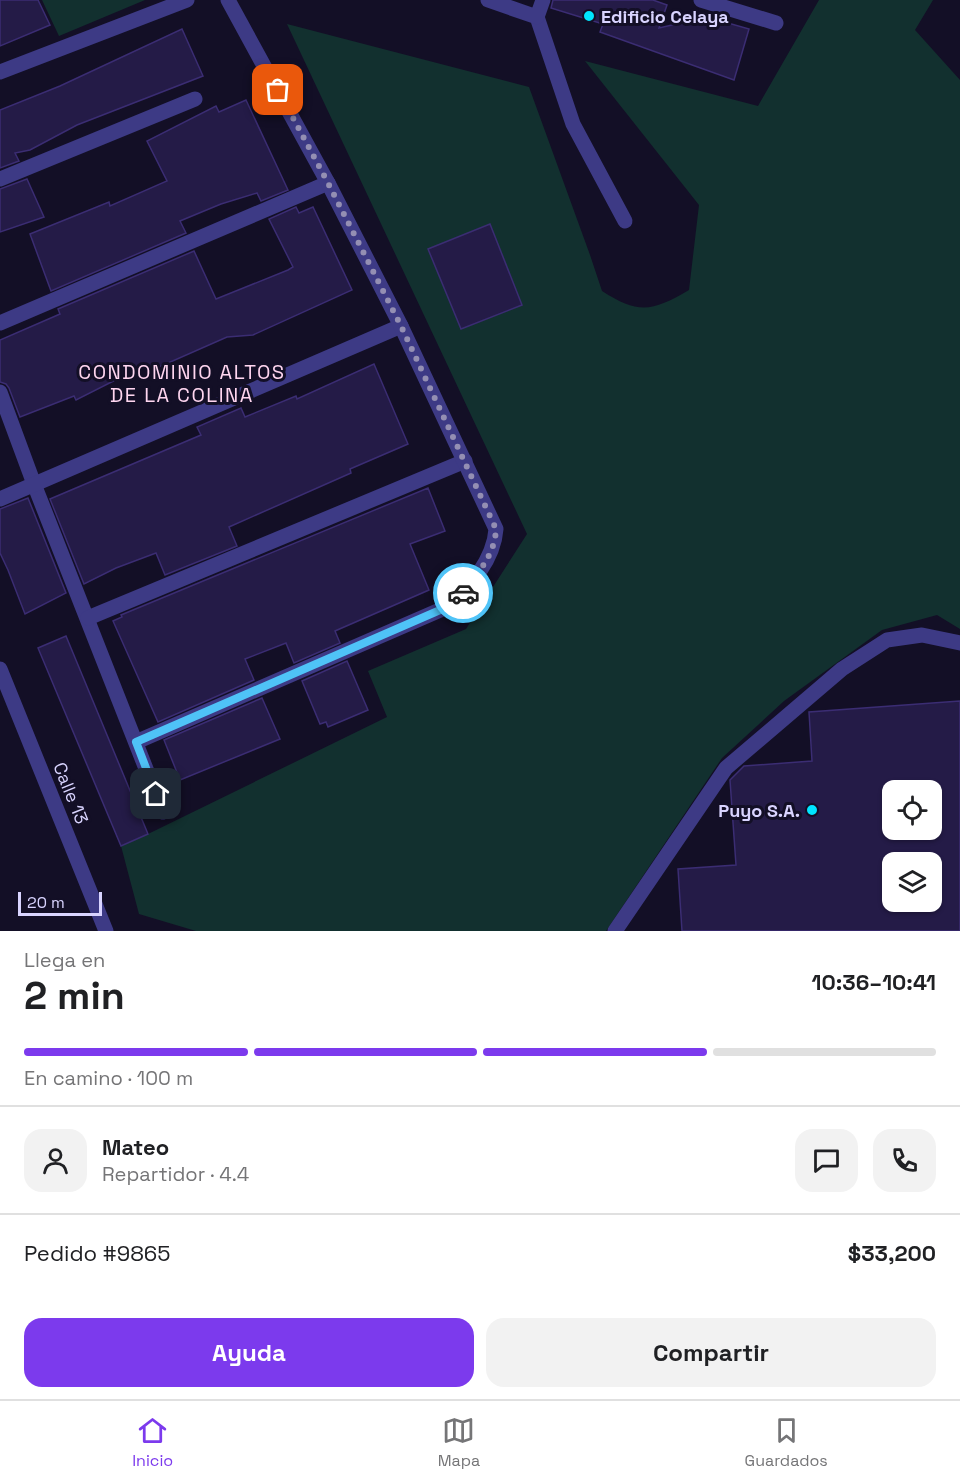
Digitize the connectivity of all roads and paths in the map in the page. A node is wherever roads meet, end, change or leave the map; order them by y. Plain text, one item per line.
1 (187, 0) edge
2 (228, 0) edge
3 (488, 0) edge
4 (543, 0) edge
5 (700, 0) edge
6 (537, 17) junction
7 (776, 23) dead end
8 (0, 72) edge
9 (195, 99) dead end
10 (0, 179) edge
11 (328, 183) junction
12 (625, 221) dead end
13 (0, 323) edge
14 (401, 326) junction
15 (0, 392) edge
16 (465, 461) junction
17 (34, 484) junction
18 (0, 499) edge
19 (88, 618) junction
20 (960, 643) edge
21 (0, 669) edge
22 (136, 742) junction
23 (163, 812) dead end
24 (106, 931) edge
25 (615, 931) edge

1 - 8 street
2 - 11 street
3 - 6 street
4 - 6 street
5 - 7 street
6 - 12 street
9 - 10 street
11 - 13 street
11 - 14 street
14 - 16 street
14 - 17 street
15 - 17 street
16 - 19 street
16 - 22 street
17 - 18 street
17 - 19 street
19 - 22 street
20 - 25 street
21 - 24 street, Calle 13
22 - 23 street

